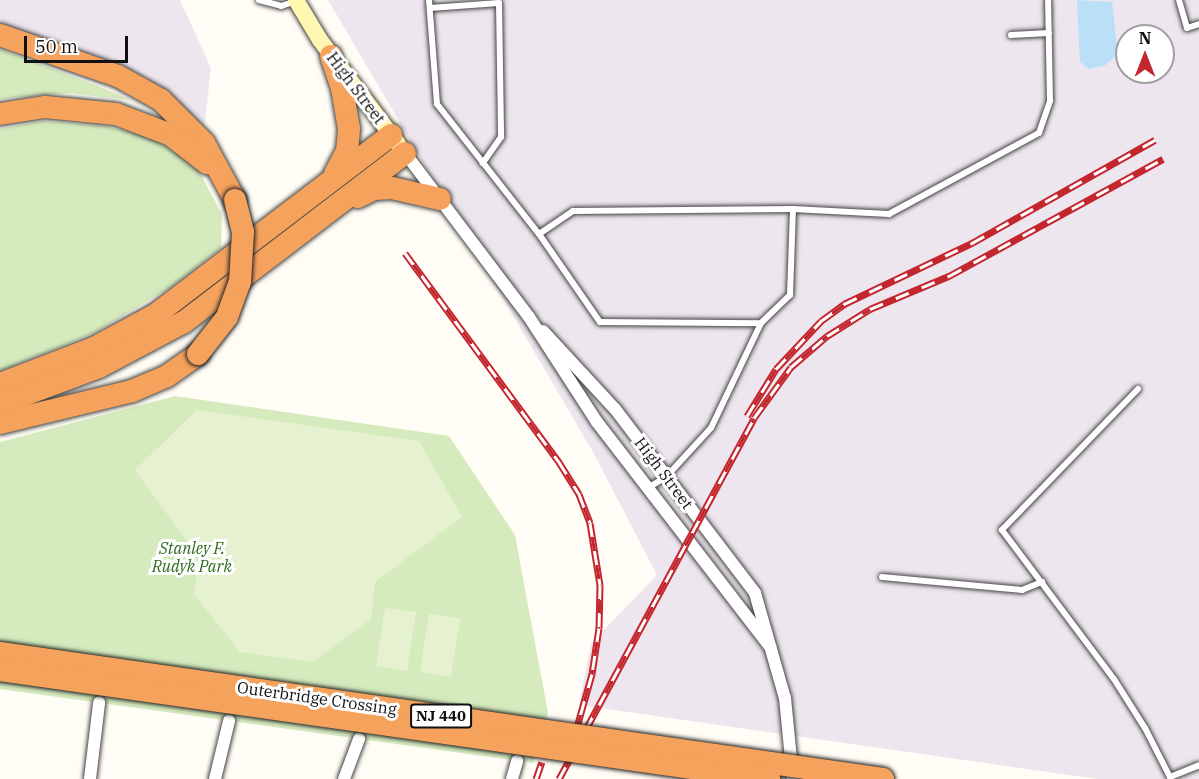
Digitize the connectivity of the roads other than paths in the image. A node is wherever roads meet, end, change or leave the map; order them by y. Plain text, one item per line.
1 (259, 0) edge
2 (297, 0) edge
3 (429, 0) edge
4 (1048, 0) edge
5 (1179, 0) edge
6 (430, 8) junction
7 (1199, 24) edge
8 (1049, 33) junction
9 (0, 35) edge
10 (1011, 35) dead end
11 (331, 56) junction
12 (0, 114) edge
13 (391, 135) junction
14 (405, 153) junction
15 (483, 163) junction
16 (325, 186) junction
17 (440, 199) junction
18 (235, 200) junction
19 (337, 206) junction
20 (793, 209) junction
21 (538, 234) junction
22 (529, 317) junction
23 (761, 323) junction
24 (0, 384) edge
25 (1138, 389) dead end
26 (0, 404) edge
27 (0, 423) edge
28 (667, 476) junction
29 (648, 488) junction
30 (882, 577) dead end
31 (1042, 582) junction
32 (770, 647) junction
33 (0, 653) edge
34 (0, 670) edge
35 (99, 703) dead end
36 (229, 721) dead end
37 (359, 739) dead end
38 (517, 761) dead end
39 (1199, 765) edge
40 (1170, 778) edge
41 (90, 779) edge
42 (214, 779) edge
43 (344, 779) edge
44 (512, 779) edge
45 (769, 779) edge
46 (793, 779) edge
47 (883, 779) edge

1 - 2 lane
2 - 11 street, High Street
3 - 6 lane
4 - 8 lane
5 - 7 lane
6 - 15 lane
6 - 15 lane
8 - 10 lane
8 - 20 lane
9 - 18 highway
11 - 13 street, High Street
11 - 16 highway
12 - 18 highway
13 - 14 street, High Street
13 - 16 highway
14 - 17 street, High Street
14 - 19 highway
15 - 21 lane
16 - 24 highway
17 - 19 highway
17 - 22 street, High Street
18 - 27 highway, bridge
19 - 26 highway
20 - 21 lane
20 - 23 lane
21 - 23 lane
22 - 28 street, High Street
22 - 29 street, High Street
23 - 28 lane
25 - 31 lane
28 - 29 lane
28 - 32 street, High Street
29 - 32 street, High Street
30 - 31 lane
31 - 40 lane
32 - 46 street, High Street
33 - 47 highway, Outerbridge Crossing / NJ 440, bridge
34 - 45 highway, Outerbridge Crossing / NJ 440, bridge
35 - 41 street
36 - 42 street
37 - 43 street
38 - 44 street
39 - 40 lane

